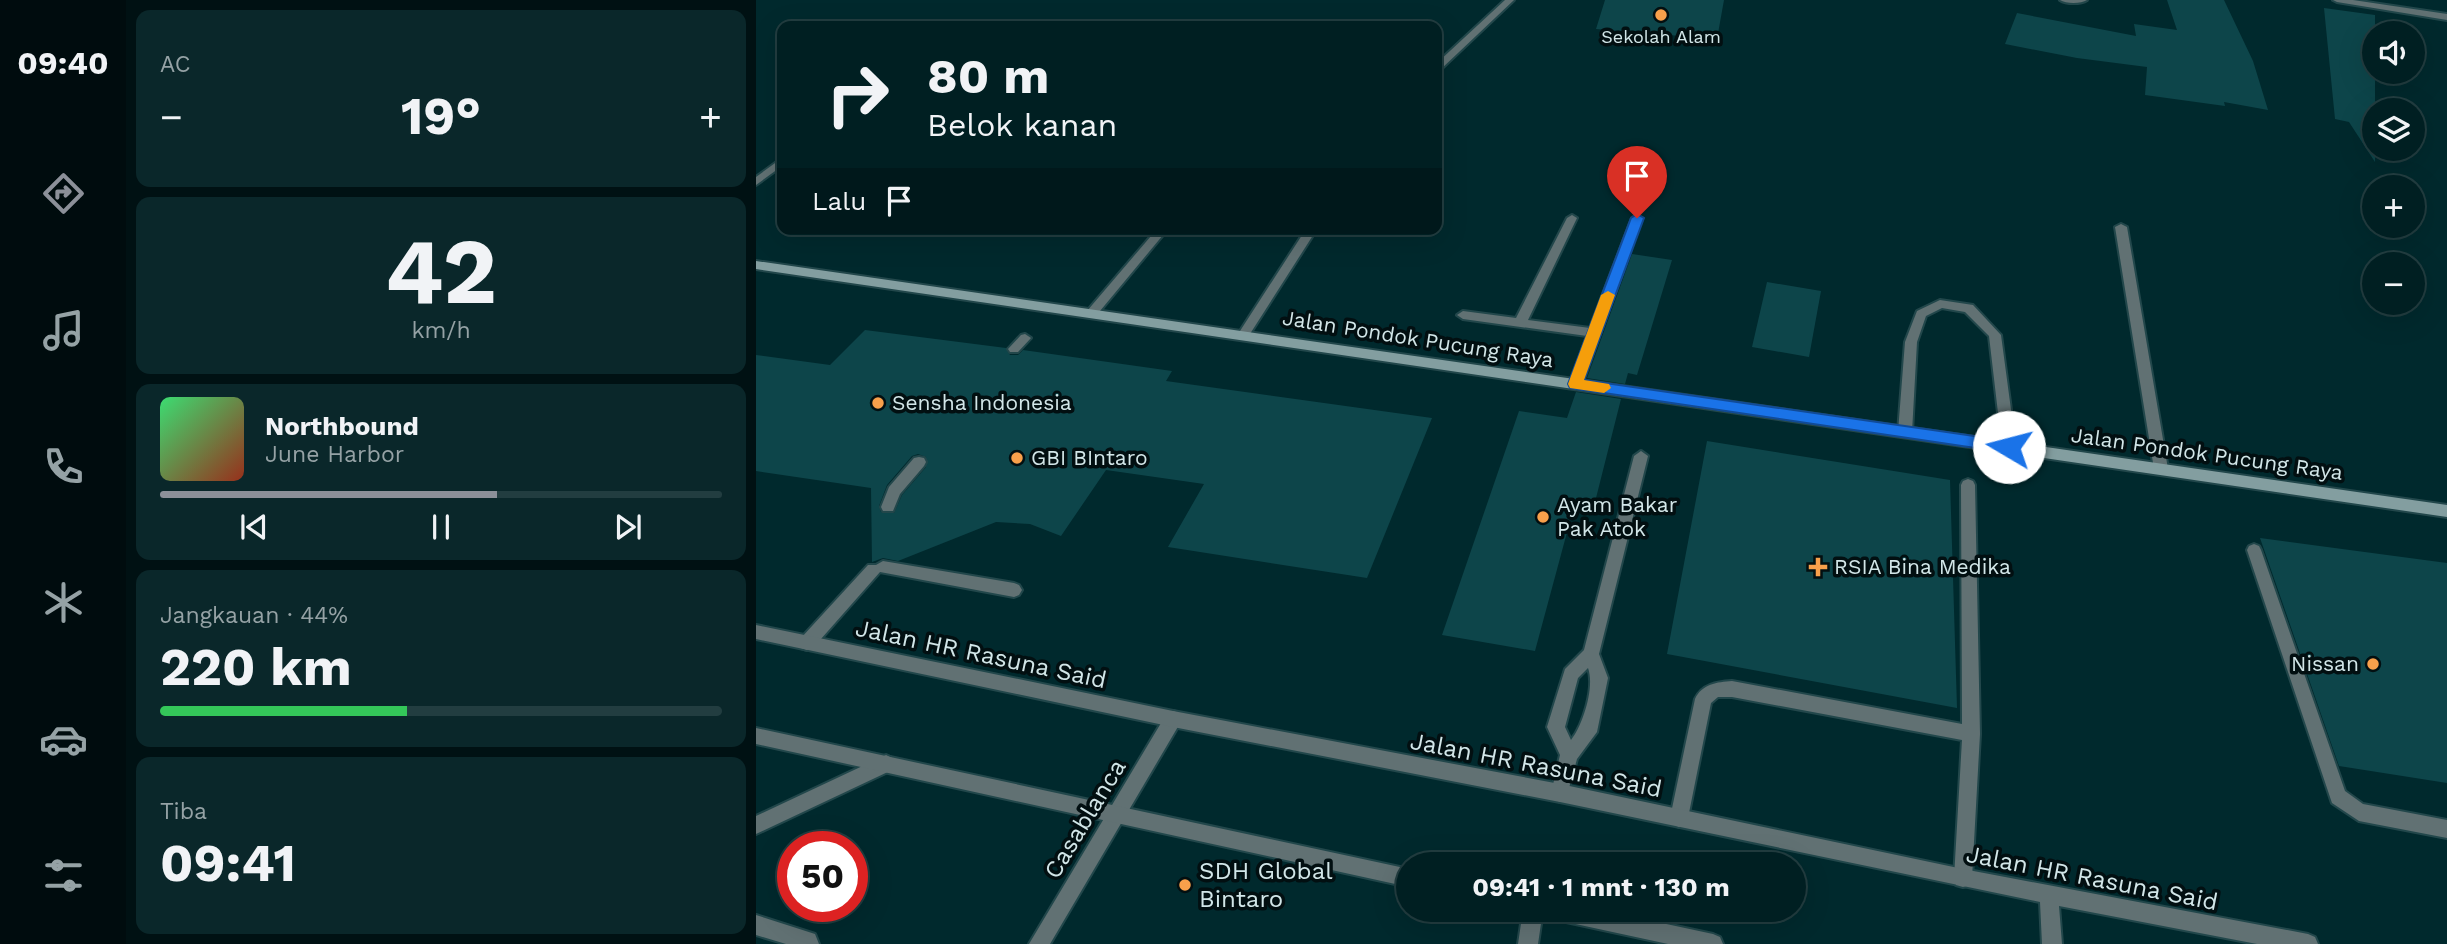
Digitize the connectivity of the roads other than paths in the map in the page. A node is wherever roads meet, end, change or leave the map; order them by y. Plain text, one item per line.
1 (1510, 0) edge
2 (2064, 0) edge
3 (2083, 0) edge
4 (2337, 0) edge
5 (2447, 17) edge
6 (1442, 63) edge
7 (777, 165) edge
8 (756, 182) edge
9 (1572, 218) dead end
10 (1637, 218) dead end
11 (2121, 227) dead end
12 (1158, 235) edge
13 (1308, 235) edge
14 (756, 265) edge
15 (1091, 314) junction
16 (1463, 315) dead end
17 (1520, 323) junction
18 (1593, 333) junction
19 (1244, 334) junction
20 (1025, 338) dead end
21 (1014, 349) dead end
22 (1576, 384) junction
23 (1905, 432) junction
24 (2009, 447) junction
25 (1641, 456) dead end
26 (919, 462) dead end
27 (2161, 469) junction
28 (1968, 485) dead end
29 (888, 508) dead end
30 (2447, 511) edge
31 (2254, 550) dead end
32 (1014, 590) dead end
33 (756, 632) edge
34 (807, 643) junction
35 (1591, 654) junction
36 (1173, 719) junction
37 (1971, 734) junction
38 (756, 736) edge
39 (1569, 755) junction
40 (886, 764) junction
41 (1560, 793) junction
42 (1117, 815) junction
43 (1679, 818) junction
44 (756, 825) edge
45 (2447, 829) edge
46 (1396, 875) edge
47 (1963, 878) junction
48 (2049, 894) junction
49 (1532, 922) edge
50 (1612, 922) edge
51 (756, 925) edge
52 (809, 944) edge
53 (1039, 944) edge
54 (1528, 944) edge
55 (1713, 944) edge
56 (2052, 944) edge
57 (2308, 944) edge

1 - 6 street
2 - 3 street
4 - 5 street
7 - 8 street
9 - 17 street
10 - 18 street
11 - 27 street
12 - 15 street
13 - 19 street
14 - 15 main road, Jalan Pondok Pucung Raya
15 - 19 main road, Jalan Pondok Pucung Raya
16 - 17 street
17 - 18 street
18 - 22 street
19 - 22 main road, Jalan Pondok Pucung Raya
20 - 21 street
22 - 23 main road, Jalan Pondok Pucung Raya
23 - 24 main road, Jalan Pondok Pucung Raya
23 - 24 street
24 - 27 main road, Jalan Pondok Pucung Raya
25 - 35 street
26 - 29 street
27 - 30 main road, Jalan Pondok Pucung Raya
28 - 37 street
31 - 45 street
32 - 34 street
33 - 34 street, Jalan HR Rasuna Said
34 - 36 street, Jalan HR Rasuna Said
35 - 39 street
35 - 39 street
36 - 41 street, Jalan HR Rasuna Said
36 - 42 street, Casablanca
37 - 43 street
37 - 47 street
38 - 40 street
39 - 41 street
40 - 42 street
40 - 44 street
41 - 43 street, Jalan HR Rasuna Said
42 - 46 street
42 - 53 street, Casablanca
43 - 47 street, Jalan HR Rasuna Said
47 - 48 street, Jalan HR Rasuna Said
48 - 56 street
48 - 57 street, Jalan HR Rasuna Said
49 - 54 street
50 - 55 street
51 - 52 street

